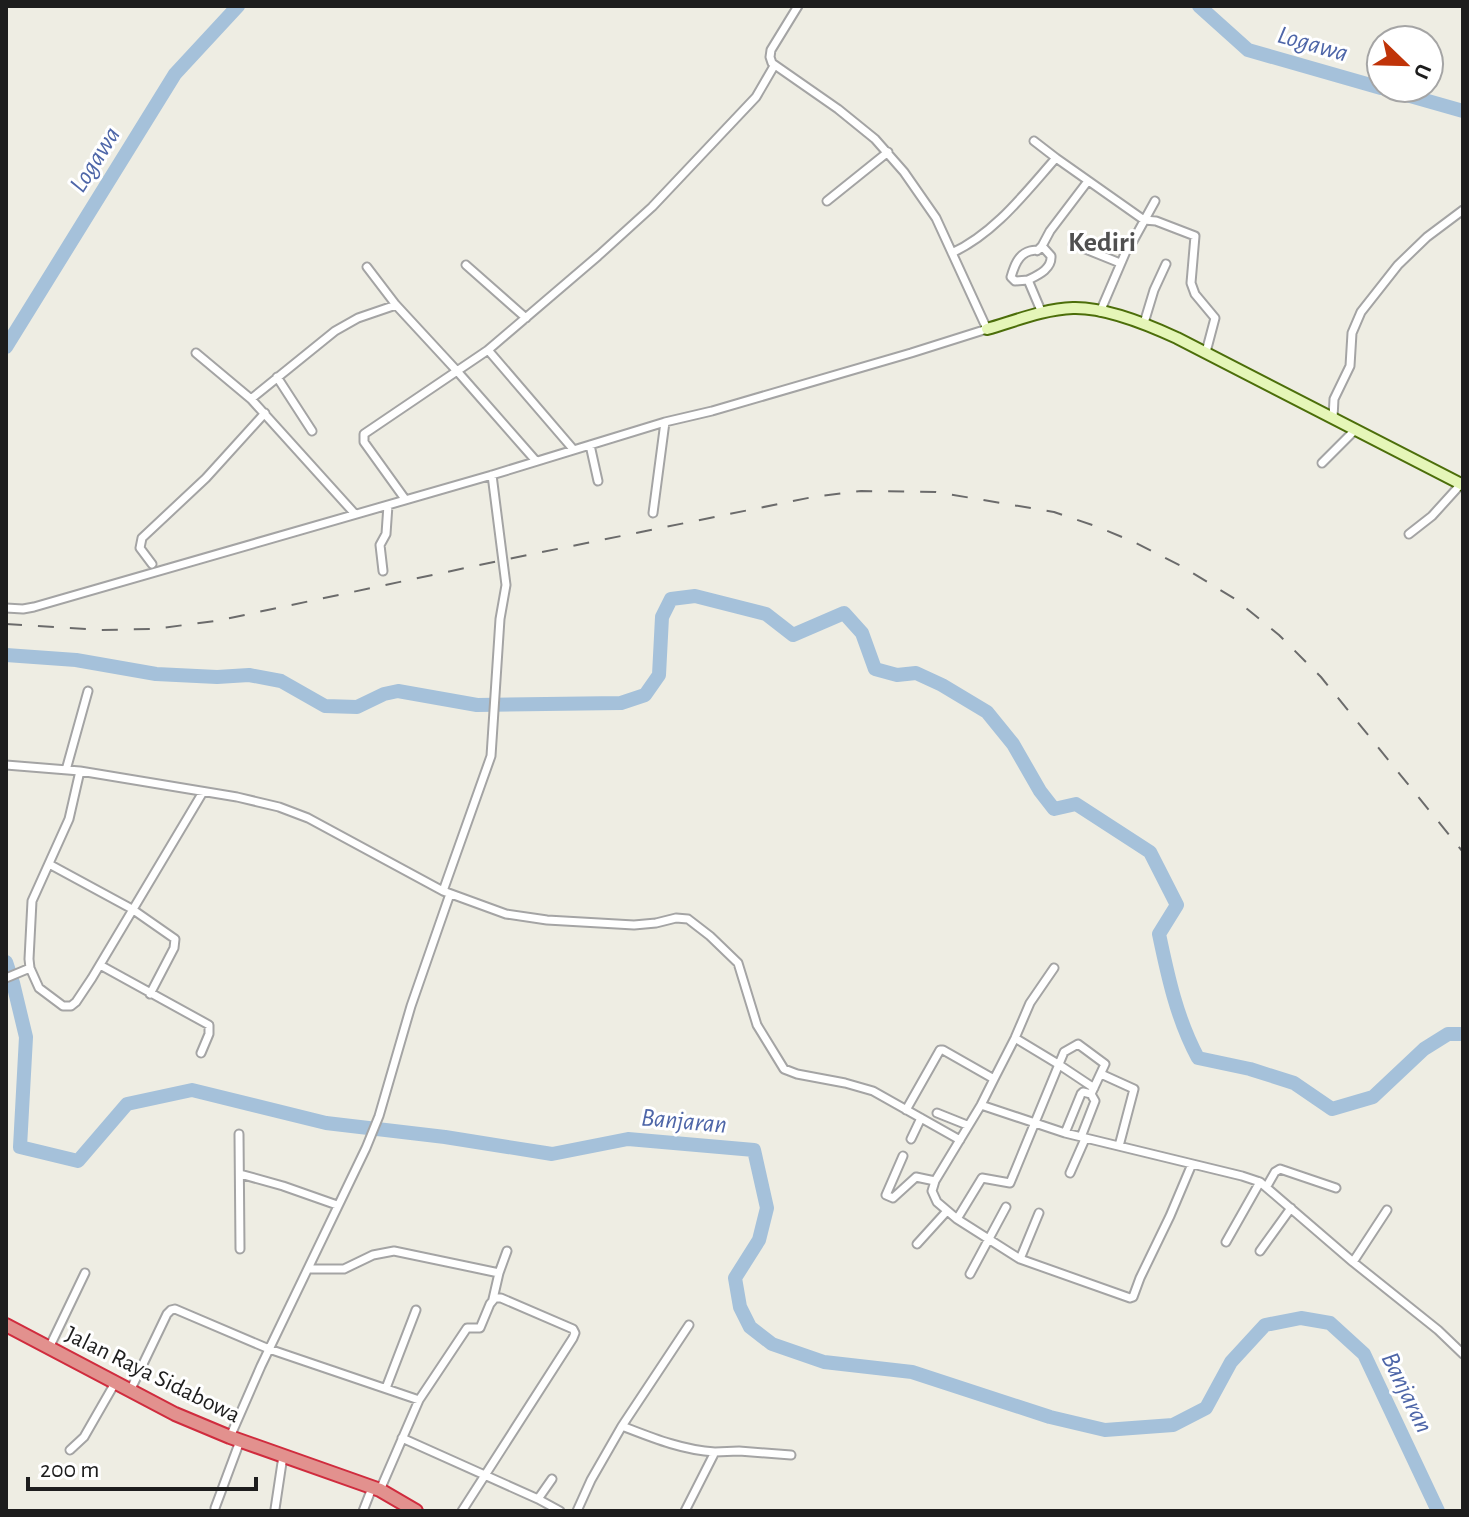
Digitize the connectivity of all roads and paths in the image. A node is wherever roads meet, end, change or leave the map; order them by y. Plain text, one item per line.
1 (798, 6) edge
2 (774, 66) junction
3 (1034, 141) dead end
4 (888, 152) junction
5 (1056, 158) junction
6 (1088, 181) junction
7 (827, 201) dead end
8 (1155, 201) dead end
9 (1463, 210) edge
10 (1144, 220) junction
11 (1073, 244) dead end
12 (1042, 246) junction
13 (952, 253) junction
14 (1120, 263) junction
15 (1166, 264) dead end
16 (466, 265) dead end
17 (367, 267) dead end
18 (1028, 280) junction
19 (396, 305) junction
20 (1100, 312) junction
21 (1042, 313) junction
22 (526, 318) junction
23 (1144, 323) junction
24 (987, 329) junction
25 (488, 350) junction
26 (1206, 352) junction
27 (196, 353) dead end
28 (457, 371) junction
29 (277, 377) junction
30 (251, 399) junction
31 (1334, 399) junction
32 (1319, 411) junction
33 (265, 413) junction
34 (1333, 418) junction
35 (665, 422) junction
36 (1356, 429) junction
37 (312, 431) dead end
38 (590, 445) junction
39 (573, 449) junction
40 (536, 461) junction
41 (1322, 463) dead end
42 (492, 475) junction
43 (598, 481) dead end
44 (1462, 484) edge
45 (405, 499) junction
46 (388, 505) junction
47 (653, 513) dead end
48 (355, 514) junction
49 (1409, 534) dead end
50 (152, 564) dead end
51 (383, 571) dead end
52 (6, 608) edge
53 (88, 691) dead end
54 (6, 765) edge
55 (66, 770) junction
56 (80, 771) junction
57 (203, 792) junction
58 (49, 864) junction
59 (446, 893) junction
60 (132, 909) junction
61 (100, 965) junction
62 (1054, 968) dead end
63 (27, 970) junction
64 (6, 978) edge
65 (150, 994) junction
66 (1015, 1038) junction
67 (201, 1053) dead end
68 (1058, 1064) junction
69 (1101, 1074) junction
70 (994, 1079) junction
71 (1092, 1091) junction
72 (981, 1105) junction
73 (906, 1110) junction
74 (937, 1113) dead end
75 (921, 1118) junction
76 (1035, 1124) junction
77 (967, 1125) junction
78 (1065, 1133) junction
79 (239, 1134) dead end
80 (1083, 1138) junction
81 (911, 1139) dead end
82 (960, 1140) junction
83 (1119, 1146) junction
84 (903, 1156) dead end
85 (1192, 1164) junction
86 (1070, 1173) dead end
87 (240, 1174) junction
88 (935, 1181) junction
89 (1263, 1184) junction
90 (1336, 1188) dead end
91 (337, 1205) junction
92 (1006, 1207) dead end
93 (1291, 1208) junction
94 (1387, 1210) dead end
95 (947, 1211) junction
96 (1039, 1213) dead end
97 (957, 1219) junction
98 (988, 1239) junction
99 (1226, 1242) dead end
100 (917, 1244) dead end
101 (240, 1249) dead end
102 (507, 1251) dead end
103 (1260, 1251) dead end
104 (1020, 1259) junction
105 (1353, 1262) junction
106 (308, 1269) junction
107 (85, 1273) dead end
108 (499, 1273) junction
109 (970, 1274) dead end
110 (493, 1299) junction
111 (416, 1310) dead end
112 (6, 1325) edge
113 (689, 1325) dead end
114 (49, 1348) junction
115 (269, 1349) junction
116 (1463, 1354) edge
117 (115, 1383) junction
118 (386, 1388) junction
119 (130, 1392) junction
120 (419, 1400) junction
121 (622, 1426) junction
122 (402, 1438) junction
123 (235, 1439) junction
124 (70, 1450) dead end
125 (715, 1452) junction
126 (791, 1455) dead end
127 (283, 1456) junction
128 (485, 1475) junction
129 (552, 1479) dead end
130 (376, 1489) junction
131 (538, 1499) junction
132 (215, 1508) dead end
133 (275, 1509) dead end
134 (363, 1511) edge
135 (416, 1511) edge
136 (462, 1511) edge
137 (560, 1511) edge
138 (577, 1511) edge
139 (685, 1511) edge

1 - 2 street
2 - 4 street
2 - 22 street
3 - 5 street
4 - 7 street
4 - 13 street
5 - 6 street
5 - 13 street
6 - 10 street
6 - 12 street
8 - 10 street
9 - 31 street
10 - 14 street
10 - 26 street
11 - 14 street
12 - 18 street
12 - 18 street
13 - 24 street
14 - 20 street
15 - 23 street
16 - 22 street
17 - 19 street
18 - 21 street
19 - 28 street
19 - 29 street
20 - 21 street
20 - 23 street
21 - 24 street
22 - 25 street
23 - 26 street
24 - 35 street
25 - 28 street
25 - 39 street
26 - 32 street
27 - 30 street
28 - 40 street
28 - 45 street
29 - 30 street
29 - 37 street
30 - 33 street
31 - 32 street
31 - 34 street
32 - 34 street
33 - 48 street
33 - 50 street
34 - 36 street
35 - 38 street
35 - 47 street
36 - 41 street
36 - 44 street
38 - 39 street
38 - 43 street
39 - 40 street
40 - 42 street
42 - 45 street
42 - 59 street
44 - 49 street
45 - 46 street
46 - 48 street
46 - 51 street
48 - 52 street
53 - 55 street
54 - 55 street
55 - 56 street
56 - 57 street
56 - 58 street
57 - 59 street
57 - 60 street
58 - 60 street
58 - 63 street
59 - 73 street
59 - 91 street
60 - 61 street
60 - 65 street
61 - 63 street
61 - 65 street
62 - 66 street
63 - 64 street
65 - 67 street
66 - 68 street
66 - 70 street
68 - 69 street
68 - 71 street
68 - 76 street
69 - 71 street
69 - 83 street
70 - 72 street
70 - 73 street
71 - 78 street
71 - 80 street
72 - 76 street
72 - 77 street
73 - 75 street
74 - 77 street
75 - 81 street
75 - 82 street
76 - 78 street
76 - 97 street
77 - 82 street
78 - 80 street
79 - 87 street
80 - 83 street
80 - 86 street
82 - 88 street
83 - 85 street
84 - 88 street
85 - 89 street
85 - 104 street
87 - 91 street
87 - 101 street
88 - 95 street
89 - 90 street
89 - 93 street
89 - 99 street
91 - 106 street
92 - 98 street
93 - 103 street
93 - 105 street
94 - 105 street
95 - 97 street
95 - 100 street
96 - 104 street
97 - 98 street
98 - 104 street
98 - 109 street
102 - 108 street
105 - 116 street
106 - 108 street
106 - 115 street
107 - 114 street
108 - 110 street
110 - 120 street
110 - 128 street
111 - 118 street
112 - 114 highway, Jalan Raya Sidabowa
113 - 121 street
114 - 117 highway, Jalan Raya Sidabowa
115 - 118 street
115 - 119 street
115 - 123 street
117 - 119 highway, Jalan Raya Sidabowa
117 - 124 street
118 - 120 street
119 - 123 highway, Jalan Raya Sidabowa
120 - 122 street
121 - 125 street
121 - 138 street
122 - 128 street
122 - 130 street
123 - 127 highway, Jalan Raya Sidabowa
123 - 132 street
125 - 126 street
125 - 139 street
127 - 130 highway, Jalan Raya Sidabowa
127 - 133 street
128 - 131 street
128 - 136 street
129 - 131 street
130 - 134 street
130 - 135 highway, Jalan Raya Sidabowa
131 - 137 street

